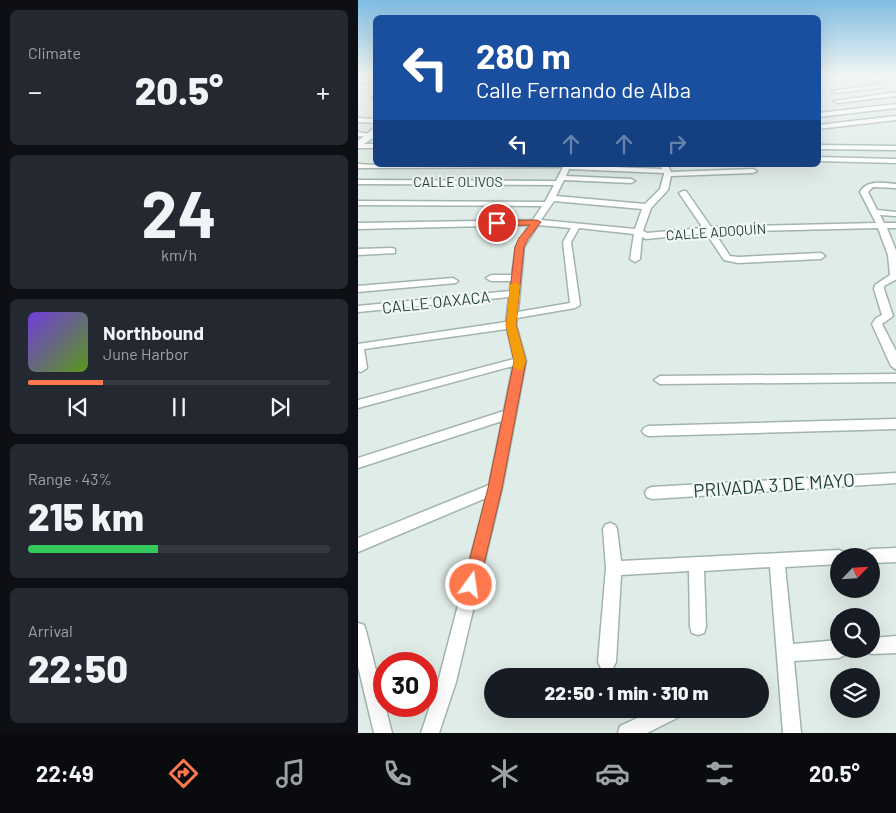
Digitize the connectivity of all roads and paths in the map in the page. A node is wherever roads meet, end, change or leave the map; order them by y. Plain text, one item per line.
1 (860, 110) edge
2 (821, 115) edge
3 (896, 118) edge
4 (358, 120) edge
5 (881, 120) junction
6 (373, 121) edge
7 (896, 125) edge
8 (888, 126) junction
9 (821, 127) edge
10 (869, 128) dead end
11 (369, 135) edge
12 (881, 142) dead end
13 (358, 146) edge
14 (373, 146) edge
15 (821, 146) edge
16 (821, 146) edge
17 (896, 148) edge
18 (821, 159) edge
19 (896, 161) edge
20 (358, 166) edge
21 (373, 166) edge
22 (392, 167) edge
23 (666, 170) edge
24 (753, 171) edge
25 (563, 172) edge
26 (631, 181) dead end
27 (358, 182) edge
28 (896, 186) edge
29 (682, 193) dead end
30 (550, 201) junction
31 (358, 203) edge
32 (647, 207) junction
33 (874, 212) junction
34 (896, 214) edge
35 (537, 222) junction
36 (882, 225) junction
37 (896, 225) edge
38 (358, 226) edge
39 (576, 226) junction
40 (709, 230) junction
41 (638, 232) junction
42 (392, 251) dead end
43 (358, 252) edge
44 (821, 256) dead end
45 (636, 259) dead end
46 (490, 278) dead end
47 (516, 278) junction
48 (453, 281) dead end
49 (358, 289) edge
50 (514, 294) junction
51 (358, 310) edge
52 (511, 320) junction
53 (358, 350) edge
54 (520, 361) junction
55 (896, 366) edge
56 (361, 368) dead end
57 (896, 378) edge
58 (660, 380) dead end
59 (358, 404) edge
60 (510, 414) junction
61 (896, 424) edge
62 (648, 431) dead end
63 (358, 463) edge
64 (896, 478) edge
65 (495, 488) junction
66 (652, 493) dead end
67 (610, 529) dead end
68 (358, 545) edge
69 (896, 555) edge
70 (880, 556) edge
71 (830, 557) edge
72 (777, 560) junction
73 (696, 564) junction
74 (614, 568) junction
75 (698, 627) dead end
76 (358, 632) edge
77 (896, 644) edge
78 (880, 645) edge
79 (830, 650) edge
80 (785, 653) junction
81 (607, 662) dead end
82 (659, 718) edge
83 (383, 733) edge
84 (430, 733) edge
85 (628, 733) edge
86 (792, 733) edge

1 - 2 street
3 - 5 street
4 - 6 street
5 - 8 street
5 - 9 street
7 - 8 street
8 - 10 street
11 - 13 main road
12 - 15 street
13 - 14 street
16 - 17 street
18 - 19 street
20 - 21 street, CALLE OLIVOS
22 - 25 street, CALLE OLIVOS
23 - 24 street
23 - 25 street
23 - 32 street
25 - 26 street
25 - 27 street, CALLE OLIVOS
25 - 30 street
28 - 33 street
29 - 40 street
30 - 31 street
30 - 32 street
30 - 35 street
32 - 41 street
33 - 34 street
33 - 36 street
35 - 38 street, CALLE ADOQUÍN
35 - 39 street, CALLE ADOQUÍN
35 - 47 street
36 - 37 street, CALLE ADOQUÍN
36 - 40 street, CALLE ADOQUÍN
36 - 55 street
39 - 41 street, CALLE ADOQUÍN
39 - 52 street
40 - 41 street, CALLE ADOQUÍN
40 - 44 street
41 - 45 street
42 - 43 street
46 - 47 street
47 - 50 street
48 - 49 street
50 - 51 street, CALLE OAXACA
50 - 52 street
52 - 53 street
52 - 54 street
53 - 56 street
54 - 59 street
54 - 60 street
57 - 58 street
60 - 63 street
60 - 65 street
61 - 62 street
64 - 66 street, PRIVADA 3 DE MAYO
65 - 68 street
65 - 84 street
67 - 74 street
69 - 70 street
71 - 72 street
72 - 73 street
72 - 80 street
73 - 74 street
73 - 75 street
74 - 81 street
76 - 83 street
77 - 78 street
79 - 80 street
80 - 86 street
82 - 85 street

